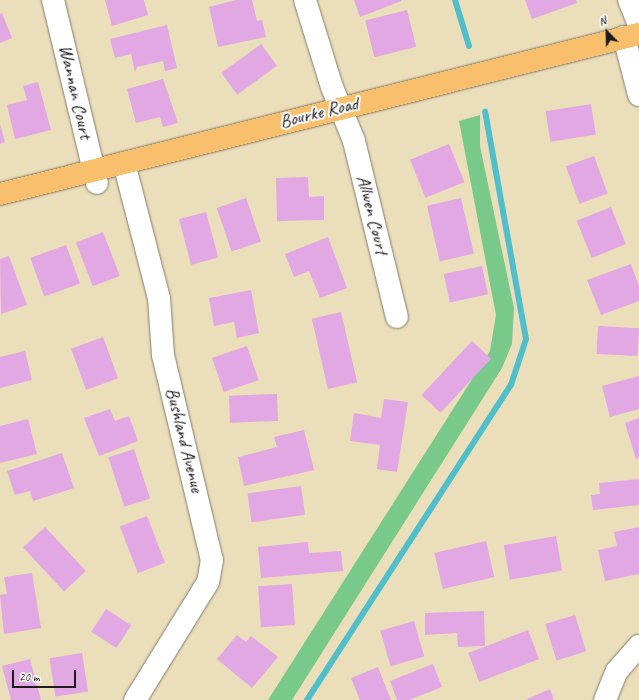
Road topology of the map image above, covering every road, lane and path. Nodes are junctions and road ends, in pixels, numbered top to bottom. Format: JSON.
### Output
{"nodes":[{"id":1,"x":53,"y":0,"type":"edge"},
{"id":2,"x":305,"y":0,"type":"edge"},
{"id":3,"x":629,"y":0,"type":"edge"},
{"id":4,"x":634,"y":39,"type":"edge"},
{"id":5,"x":639,"y":95,"type":"edge"},
{"id":6,"x":343,"y":115,"type":"junction"},
{"id":7,"x":126,"y":169,"type":"junction"},
{"id":8,"x":96,"y":177,"type":"junction"},
{"id":9,"x":0,"y":194,"type":"edge"},
{"id":10,"x":0,"y":207,"type":"edge"},
{"id":11,"x":397,"y":317,"type":"dead end"},
{"id":12,"x":633,"y":652,"type":"edge"},
{"id":13,"x":135,"y":700,"type":"edge"},
{"id":14,"x":606,"y":700,"type":"edge"},
{"id":15,"x":617,"y":700,"type":"edge"}],
"edges":[{"from":1,"to":8,"type":"street","name":"Wannan Court"},
{"from":2,"to":6,"type":"street","name":"Allwen Court"},
{"from":3,"to":4,"type":"street"},
{"from":4,"to":5,"type":"street"},
{"from":4,"to":6,"type":"main road","name":"Bourke Road"},
{"from":6,"to":7,"type":"main road","name":"Bourke Road"},
{"from":6,"to":11,"type":"street","name":"Allwen Court"},
{"from":7,"to":8,"type":"main road","name":"Bourke Road"},
{"from":7,"to":13,"type":"street","name":"Bushland Avenue"},
{"from":8,"to":9,"type":"main road","name":"Bourke Road"},
{"from":8,"to":10,"type":"main road","name":"Bourke Road"},
{"from":12,"to":14,"type":"street"},
{"from":12,"to":15,"type":"street"}]}
